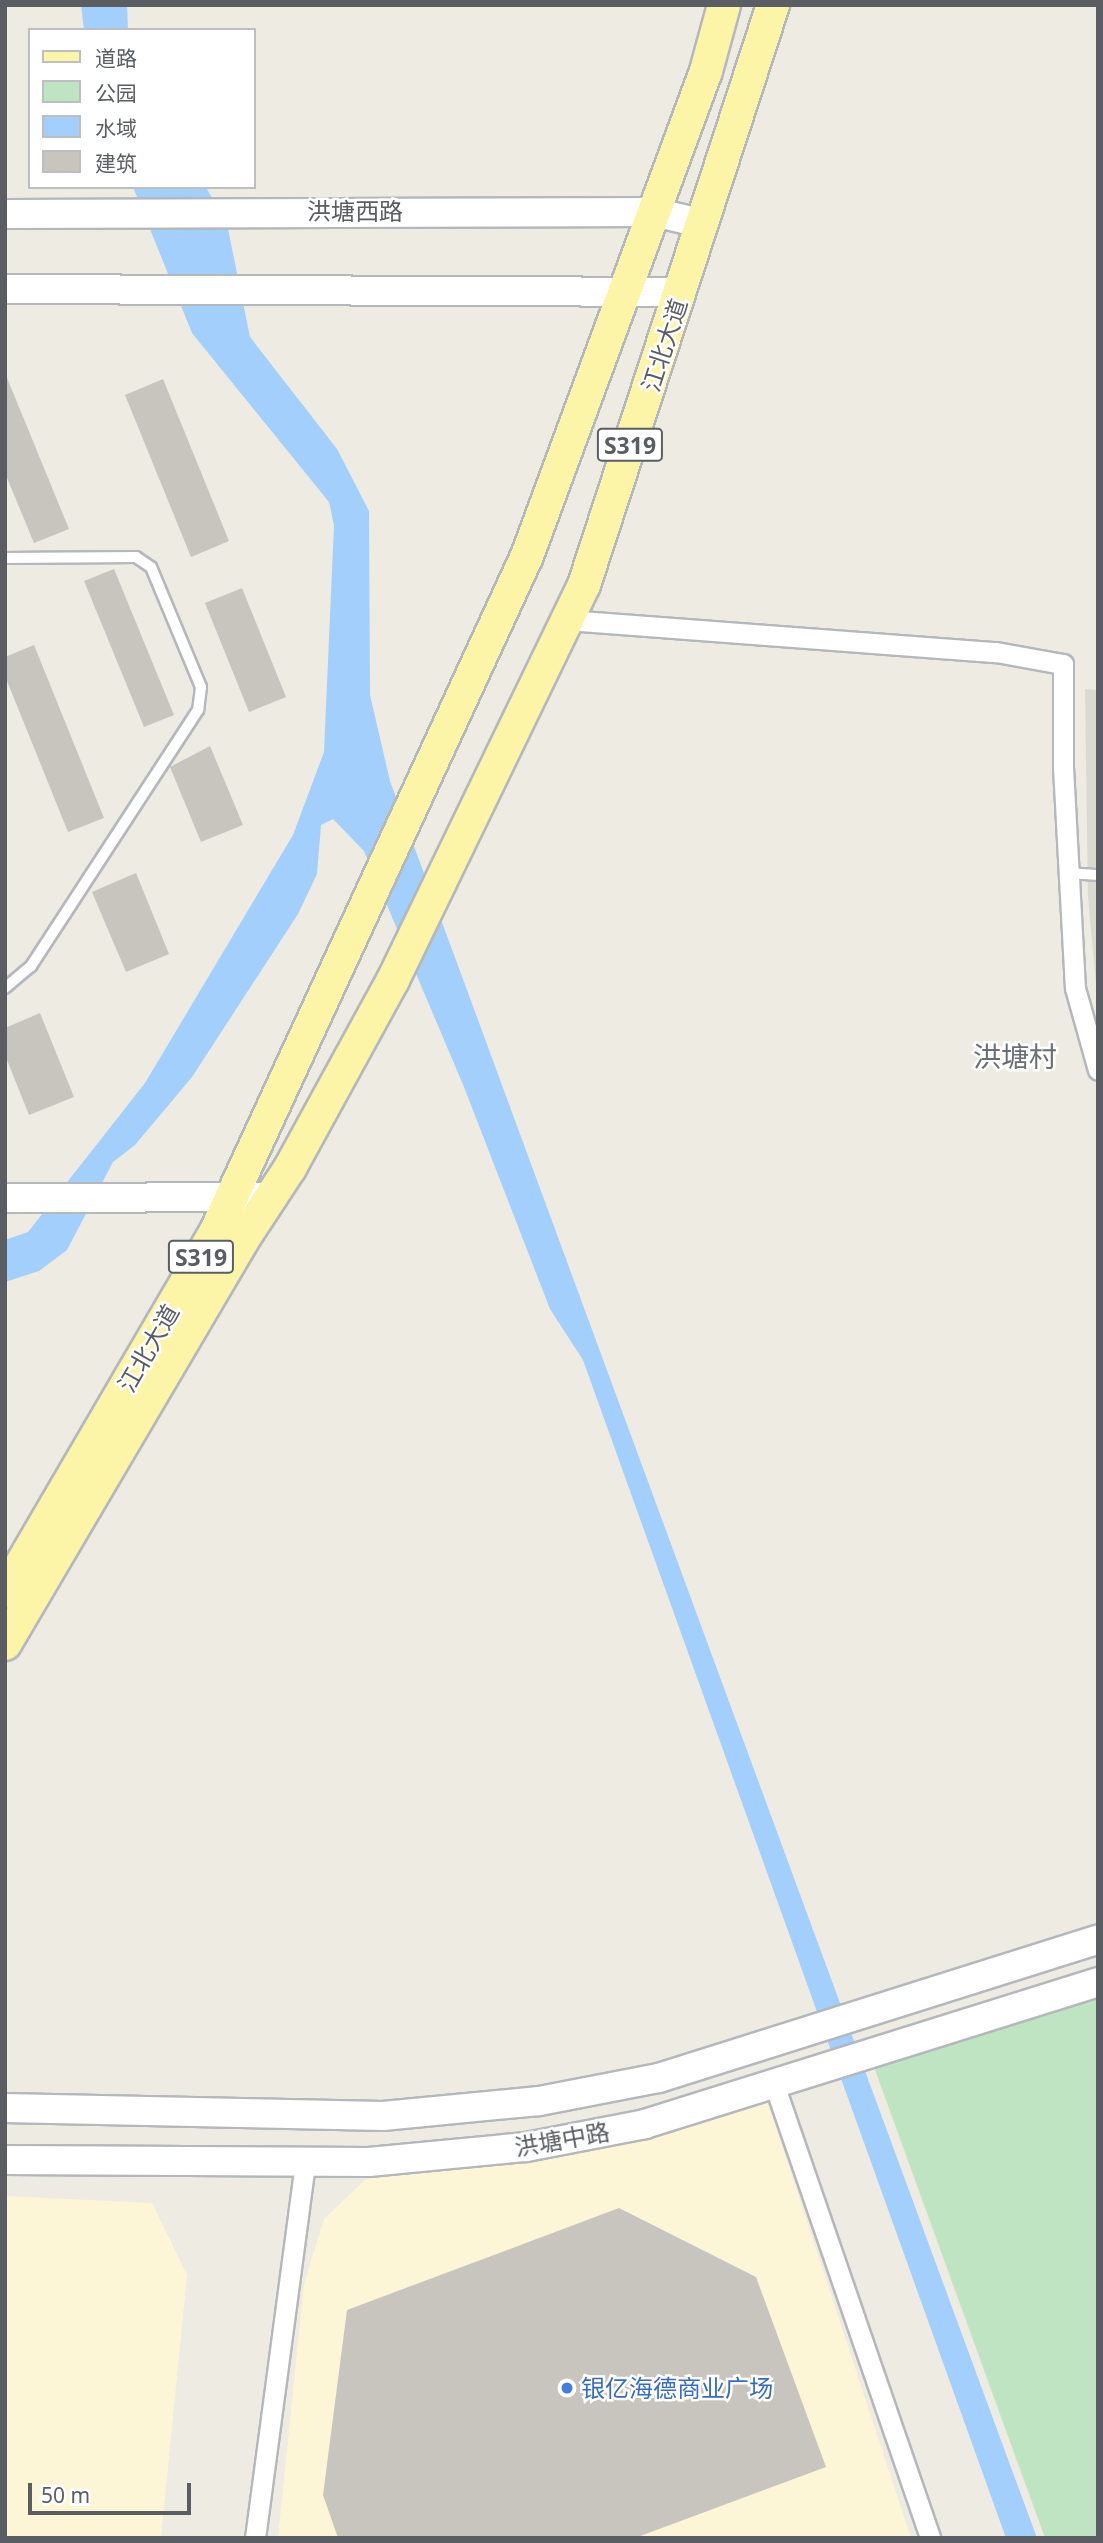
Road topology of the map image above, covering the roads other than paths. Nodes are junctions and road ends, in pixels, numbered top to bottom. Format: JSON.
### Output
{"nodes":[{"id":1,"x":724,"y":5,"type":"edge"},
{"id":2,"x":774,"y":5,"type":"edge"},
{"id":3,"x":654,"y":212,"type":"junction"},
{"id":4,"x":5,"y":214,"type":"edge"},
{"id":5,"x":704,"y":224,"type":"junction"},
{"id":6,"x":5,"y":289,"type":"edge"},
{"id":7,"x":625,"y":289,"type":"junction"},
{"id":8,"x":681,"y":292,"type":"junction"},
{"id":9,"x":5,"y":558,"type":"edge"},
{"id":10,"x":567,"y":620,"type":"junction"},
{"id":11,"x":1069,"y":873,"type":"junction"},
{"id":12,"x":1098,"y":875,"type":"edge"},
{"id":13,"x":5,"y":988,"type":"edge"},
{"id":14,"x":1098,"y":1070,"type":"edge"},
{"id":15,"x":273,"y":1197,"type":"junction"},
{"id":16,"x":10,"y":1198,"type":"edge"},
{"id":17,"x":230,"y":1199,"type":"junction"},
{"id":18,"x":5,"y":1592,"type":"edge"},
{"id":19,"x":5,"y":1644,"type":"edge"},
{"id":20,"x":1098,"y":1940,"type":"edge"},
{"id":21,"x":1098,"y":1982,"type":"edge"},
{"id":22,"x":774,"y":2084,"type":"junction"},
{"id":23,"x":5,"y":2108,"type":"edge"},
{"id":24,"x":5,"y":2160,"type":"edge"},
{"id":25,"x":305,"y":2161,"type":"junction"},
{"id":26,"x":255,"y":2538,"type":"edge"},
{"id":27,"x":930,"y":2538,"type":"edge"}],
"edges":[{"from":1,"to":3,"type":"main road","number":"S319"},
{"from":2,"to":5,"type":"main road","name":"江北大道","number":"S319"},
{"from":3,"to":4,"type":"main road","name":"洪塘西路"},
{"from":3,"to":5,"type":"main road","name":"洪塘西路"},
{"from":3,"to":7,"type":"main road","number":"S319"},
{"from":5,"to":8,"type":"main road","name":"江北大道","number":"S319"},
{"from":6,"to":7,"type":"main road"},
{"from":7,"to":8,"type":"main road"},
{"from":7,"to":17,"type":"main road","name":"江北大道","number":"S319"},
{"from":8,"to":10,"type":"main road","name":"江北大道","number":"S319"},
{"from":9,"to":13,"type":"lane"},
{"from":10,"to":11,"type":"street"},
{"from":10,"to":15,"type":"main road","name":"江北大道","number":"S319"},
{"from":11,"to":12,"type":"lane"},
{"from":11,"to":14,"type":"street"},
{"from":15,"to":17,"type":"main road"},
{"from":15,"to":19,"type":"main road","name":"江北大道","number":"S319"},
{"from":16,"to":17,"type":"main road"},
{"from":17,"to":18,"type":"main road","name":"江北大道","number":"S319"},
{"from":20,"to":23,"type":"main road","name":"洪塘中路"},
{"from":21,"to":22,"type":"main road","name":"洪塘中路"},
{"from":22,"to":25,"type":"main road","name":"洪塘中路"},
{"from":22,"to":27,"type":"street"},
{"from":24,"to":25,"type":"main road","name":"洪塘中路"},
{"from":25,"to":26,"type":"street"}]}
